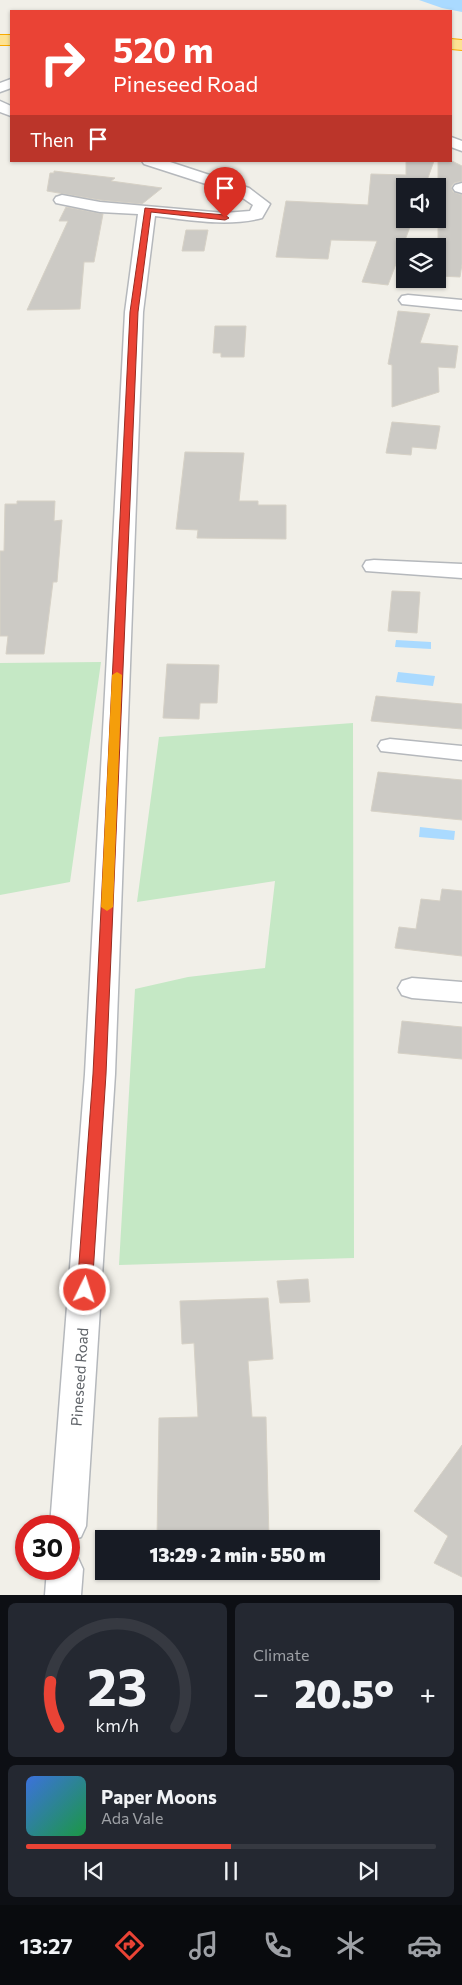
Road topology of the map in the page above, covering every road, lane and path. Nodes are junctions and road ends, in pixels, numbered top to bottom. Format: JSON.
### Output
{"nodes":[{"id":1,"x":153,"y":162,"type":"edge"},
{"id":2,"x":62,"y":200,"type":"dead end"},
{"id":3,"x":147,"y":210,"type":"junction"},
{"id":4,"x":408,"y":300,"type":"dead end"},
{"id":5,"x":462,"y":305,"type":"edge"},
{"id":6,"x":374,"y":566,"type":"dead end"},
{"id":7,"x":462,"y":571,"type":"edge"},
{"id":8,"x":390,"y":746,"type":"dead end"},
{"id":9,"x":462,"y":753,"type":"edge"},
{"id":10,"x":412,"y":988,"type":"dead end"},
{"id":11,"x":462,"y":992,"type":"edge"},
{"id":12,"x":69,"y":1515,"type":"edge"},
{"id":13,"x":64,"y":1580,"type":"edge"},
{"id":14,"x":63,"y":1595,"type":"edge"}],
"edges":[{"from":1,"to":3,"type":"street"},
{"from":2,"to":3,"type":"street"},
{"from":3,"to":12,"type":"street","name":"Pineseed Road"},
{"from":4,"to":5,"type":"street"},
{"from":6,"to":7,"type":"street"},
{"from":8,"to":9,"type":"street"},
{"from":10,"to":11,"type":"street"},
{"from":13,"to":14,"type":"street"}]}
